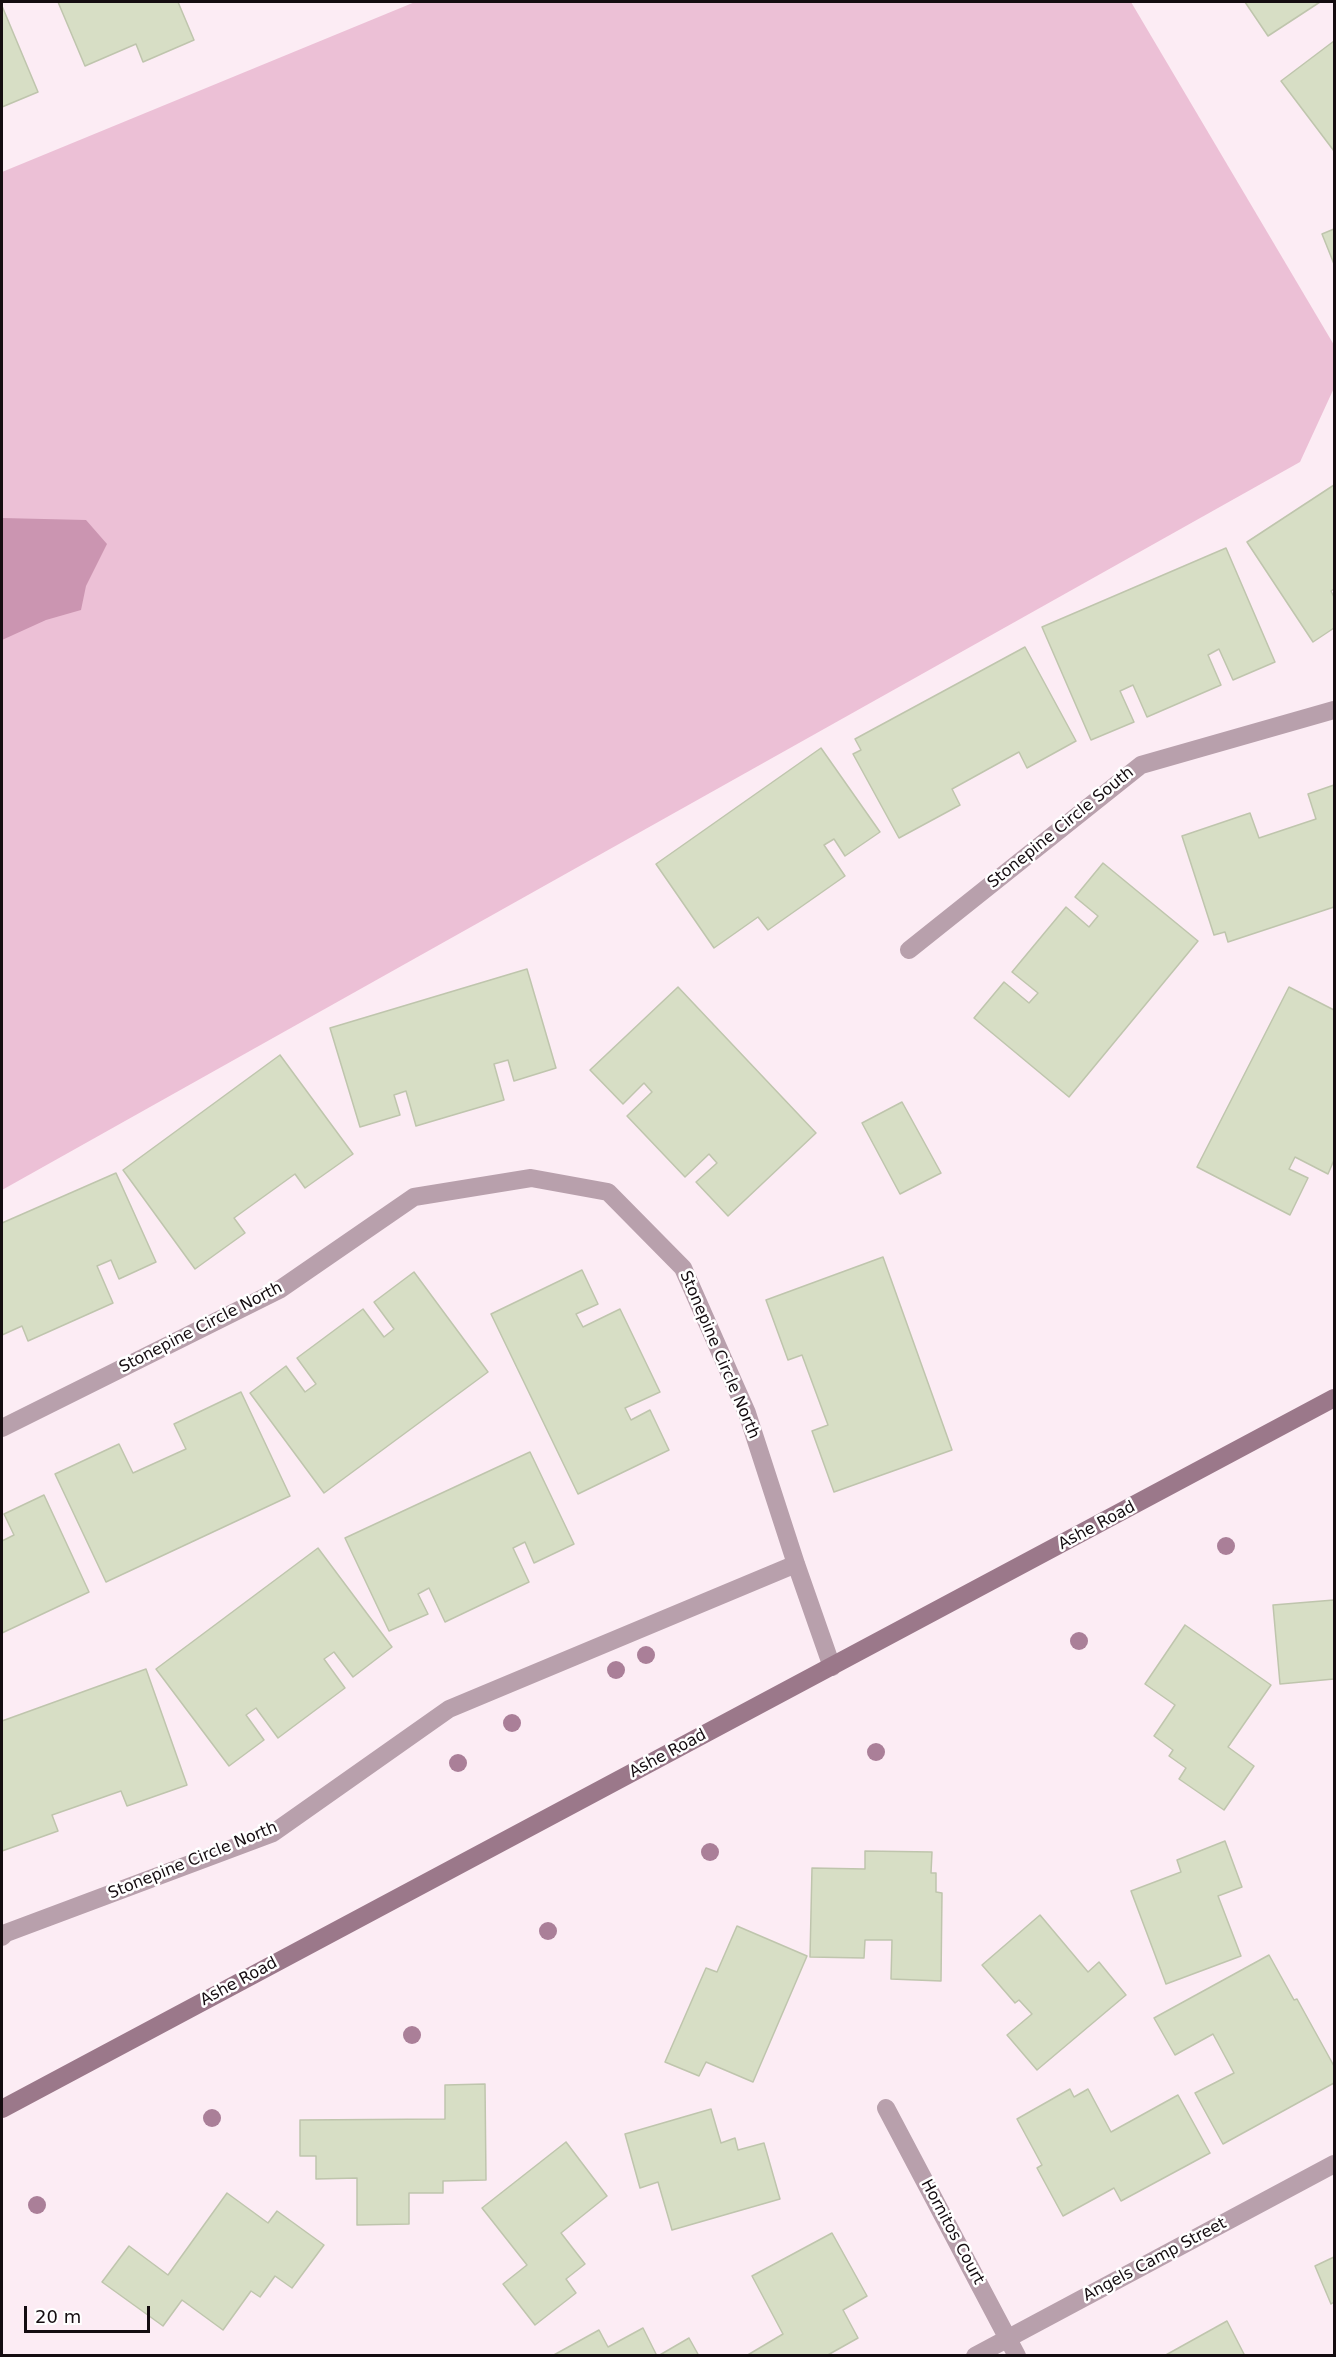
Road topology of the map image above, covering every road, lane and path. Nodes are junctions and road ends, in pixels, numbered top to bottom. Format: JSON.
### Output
{"nodes":[{"id":1,"x":1335,"y":711,"type":"edge"},
{"id":2,"x":909,"y":950,"type":"dead end"},
{"id":3,"x":1335,"y":1398,"type":"edge"},
{"id":4,"x":2,"y":1428,"type":"edge"},
{"id":5,"x":796,"y":1564,"type":"junction"},
{"id":6,"x":832,"y":1667,"type":"junction"},
{"id":7,"x":2,"y":1937,"type":"edge"},
{"id":8,"x":886,"y":2108,"type":"dead end"},
{"id":9,"x":2,"y":2109,"type":"edge"},
{"id":10,"x":1335,"y":2164,"type":"edge"},
{"id":11,"x":1008,"y":2338,"type":"junction"},
{"id":12,"x":975,"y":2355,"type":"edge"},
{"id":13,"x":1017,"y":2355,"type":"edge"}],
"edges":[{"from":1,"to":2,"type":"street","name":"Stonepine Circle South"},
{"from":3,"to":6,"type":"street","name":"Ashe Road"},
{"from":4,"to":5,"type":"street","name":"Stonepine Circle North"},
{"from":5,"to":6,"type":"street","name":"Stonepine Circle North"},
{"from":5,"to":7,"type":"street","name":"Stonepine Circle North"},
{"from":6,"to":9,"type":"street","name":"Ashe Road"},
{"from":8,"to":11,"type":"street","name":"Hornitos Court"},
{"from":10,"to":11,"type":"street","name":"Angels Camp Street"},
{"from":11,"to":12,"type":"street","name":"Angels Camp Street"},
{"from":11,"to":13,"type":"street","name":"Hornitos Court"}]}
